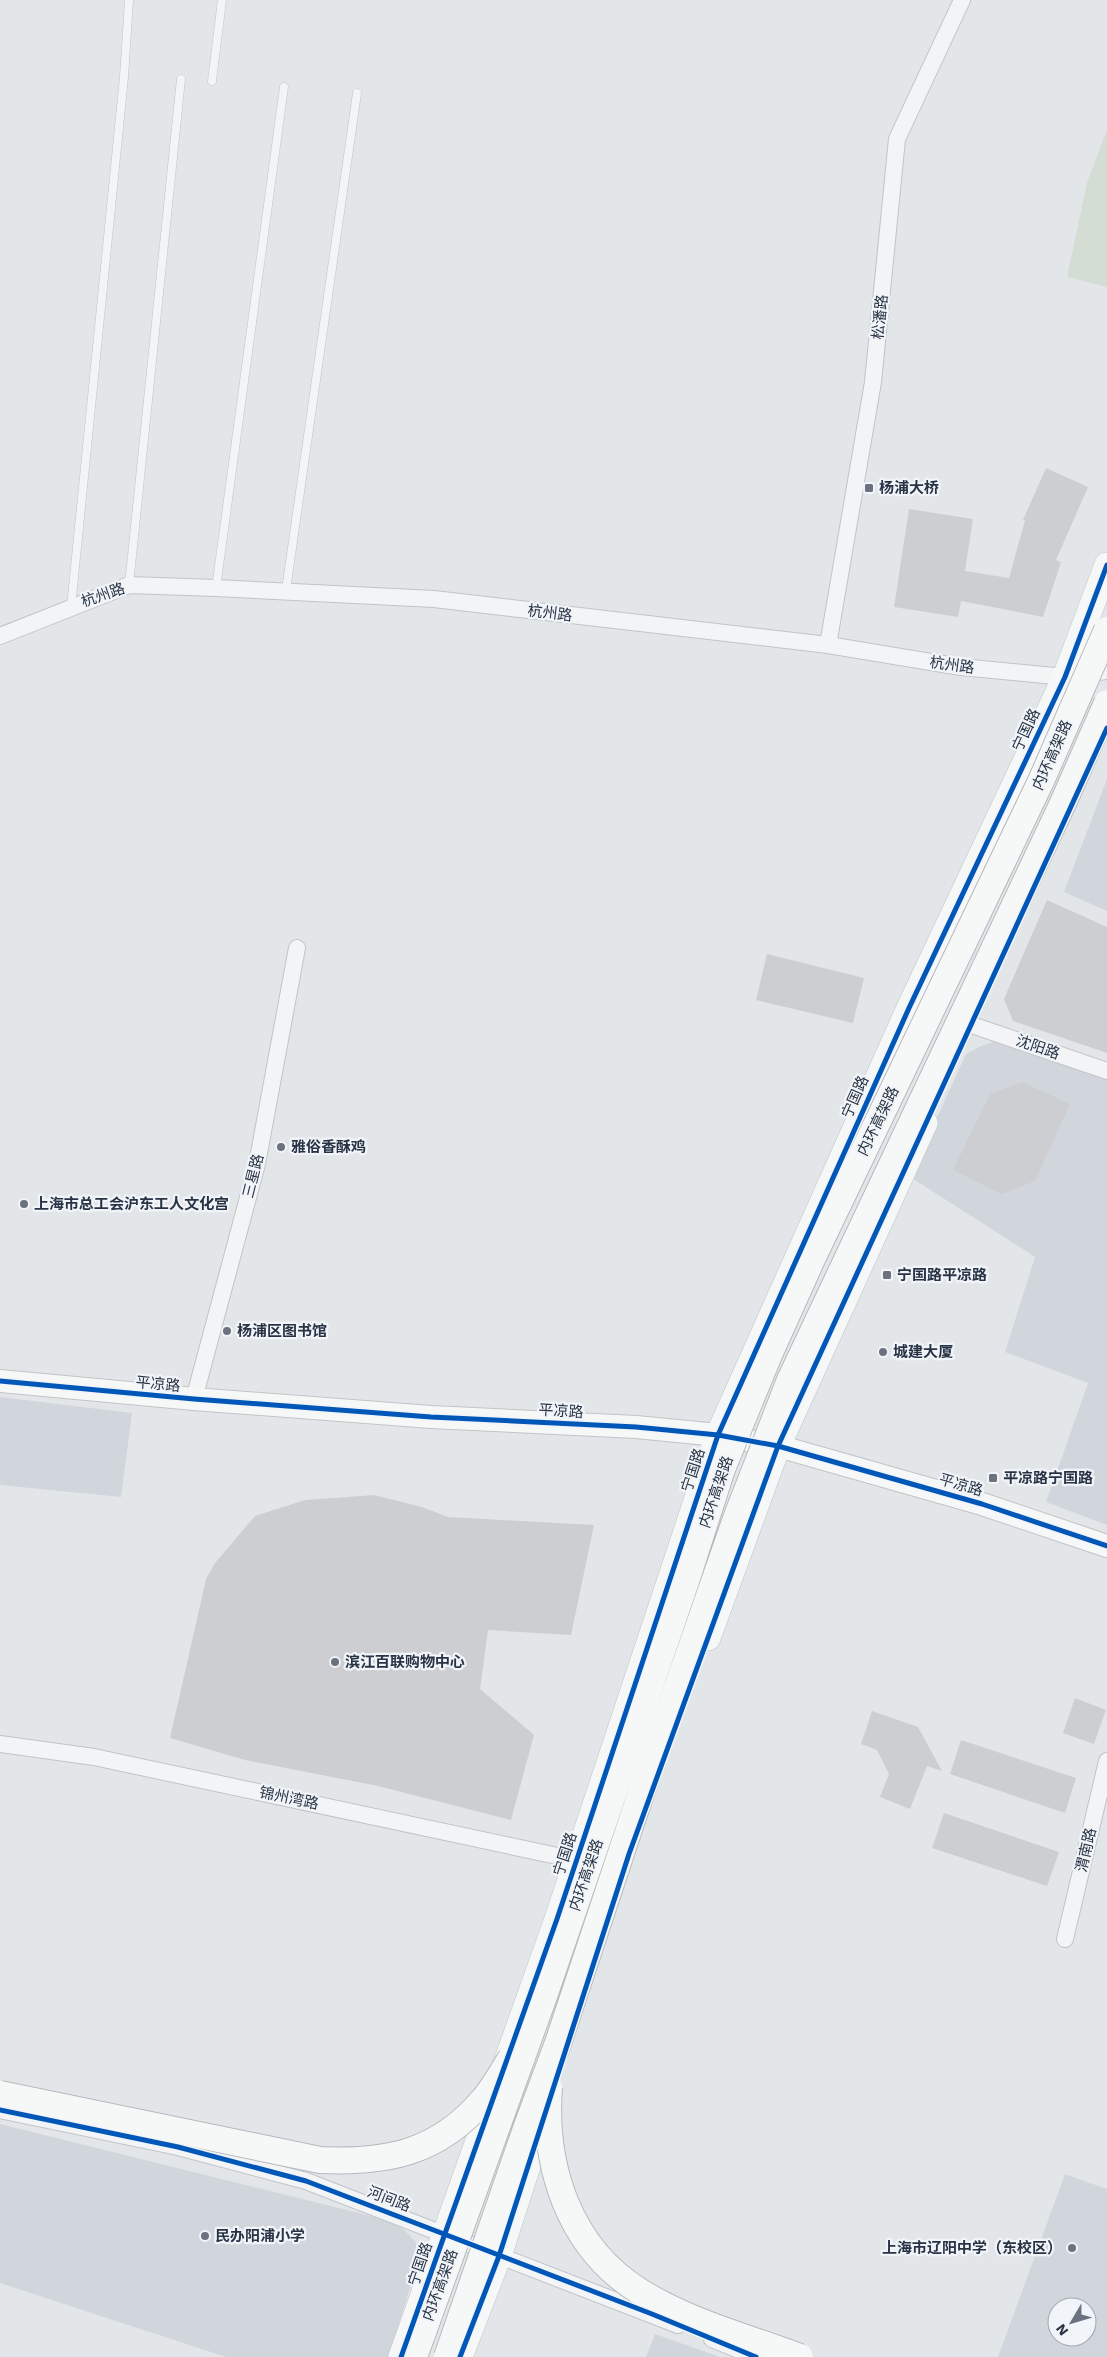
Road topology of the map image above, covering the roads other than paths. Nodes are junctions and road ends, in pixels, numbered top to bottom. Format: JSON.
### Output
{"nodes":[{"id":1,"x":129,"y":0,"type":"edge"},
{"id":2,"x":222,"y":0,"type":"edge"},
{"id":3,"x":962,"y":0,"type":"edge"},
{"id":4,"x":181,"y":79,"type":"dead end"},
{"id":5,"x":212,"y":81,"type":"dead end"},
{"id":6,"x":284,"y":87,"type":"dead end"},
{"id":7,"x":357,"y":93,"type":"dead end"},
{"id":8,"x":1107,"y":565,"type":"edge"},
{"id":9,"x":129,"y":585,"type":"junction"},
{"id":10,"x":216,"y":588,"type":"junction"},
{"id":11,"x":286,"y":590,"type":"junction"},
{"id":12,"x":71,"y":607,"type":"junction"},
{"id":13,"x":1107,"y":630,"type":"edge"},
{"id":14,"x":0,"y":636,"type":"edge"},
{"id":15,"x":828,"y":645,"type":"junction"},
{"id":16,"x":1107,"y":671,"type":"edge"},
{"id":17,"x":1065,"y":677,"type":"junction"},
{"id":18,"x":1107,"y":703,"type":"edge"},
{"id":19,"x":1107,"y":728,"type":"edge"},
{"id":20,"x":297,"y":948,"type":"dead end"},
{"id":21,"x":970,"y":1024,"type":"junction"},
{"id":22,"x":1107,"y":1071,"type":"edge"},
{"id":23,"x":0,"y":1381,"type":"edge"},
{"id":24,"x":194,"y":1399,"type":"junction"},
{"id":25,"x":718,"y":1435,"type":"junction"},
{"id":26,"x":778,"y":1446,"type":"junction"},
{"id":27,"x":1107,"y":1546,"type":"edge"},
{"id":28,"x":0,"y":1744,"type":"edge"},
{"id":29,"x":1107,"y":1761,"type":"edge"},
{"id":30,"x":576,"y":1860,"type":"junction"},
{"id":31,"x":1064,"y":1939,"type":"dead end"},
{"id":32,"x":544,"y":1996,"type":"junction"},
{"id":33,"x":559,"y":2040,"type":"junction"},
{"id":34,"x":0,"y":2094,"type":"edge"},
{"id":35,"x":0,"y":2110,"type":"edge"},
{"id":36,"x":444,"y":2233,"type":"junction"},
{"id":37,"x":499,"y":2256,"type":"junction"},
{"id":38,"x":401,"y":2357,"type":"edge"},
{"id":39,"x":414,"y":2357,"type":"edge"},
{"id":40,"x":447,"y":2357,"type":"edge"},
{"id":41,"x":460,"y":2357,"type":"edge"},
{"id":42,"x":756,"y":2357,"type":"edge"},
{"id":43,"x":800,"y":2357,"type":"edge"}],
"edges":[{"from":1,"to":12,"type":"lane"},
{"from":2,"to":5,"type":"lane"},
{"from":3,"to":15,"type":"street","name":"松潘路"},
{"from":4,"to":9,"type":"lane"},
{"from":6,"to":10,"type":"lane"},
{"from":7,"to":11,"type":"lane"},
{"from":8,"to":17,"type":"main road","name":"宁国路"},
{"from":9,"to":10,"type":"street","name":"杭州路"},
{"from":9,"to":12,"type":"street","name":"杭州路"},
{"from":10,"to":11,"type":"street","name":"杭州路"},
{"from":11,"to":15,"type":"street","name":"杭州路"},
{"from":12,"to":14,"type":"street","name":"杭州路"},
{"from":13,"to":32,"type":"highway","name":"内环高架路","bridge":true},
{"from":15,"to":17,"type":"street","name":"杭州路"},
{"from":16,"to":17,"type":"street","name":"杭州路"},
{"from":17,"to":25,"type":"main road","name":"宁国路"},
{"from":18,"to":33,"type":"highway","name":"内环高架路","bridge":true},
{"from":19,"to":21,"type":"main road"},
{"from":20,"to":24,"type":"street","name":"三星路"},
{"from":21,"to":22,"type":"street","name":"沈阳路"},
{"from":21,"to":26,"type":"main road"},
{"from":23,"to":24,"type":"main road","name":"平凉路"},
{"from":24,"to":25,"type":"main road","name":"平凉路"},
{"from":25,"to":26,"type":"main road","name":"平凉路"},
{"from":25,"to":30,"type":"main road","name":"宁国路"},
{"from":26,"to":27,"type":"main road","name":"平凉路"},
{"from":26,"to":37,"type":"main road"},
{"from":28,"to":30,"type":"street","name":"锦州湾路"},
{"from":29,"to":31,"type":"street","name":"渭南路"},
{"from":30,"to":36,"type":"main road","name":"宁国路"},
{"from":32,"to":34,"type":"highway","bridge":true},
{"from":32,"to":39,"type":"highway","name":"内环高架路","bridge":true},
{"from":33,"to":40,"type":"highway","name":"内环高架路","bridge":true},
{"from":33,"to":43,"type":"highway","bridge":true},
{"from":35,"to":36,"type":"street","name":"河间路"},
{"from":36,"to":37,"type":"street","name":"河间路"},
{"from":36,"to":38,"type":"main road","name":"宁国路"},
{"from":37,"to":41,"type":"main road"},
{"from":37,"to":42,"type":"street","name":"河间路"}]}
